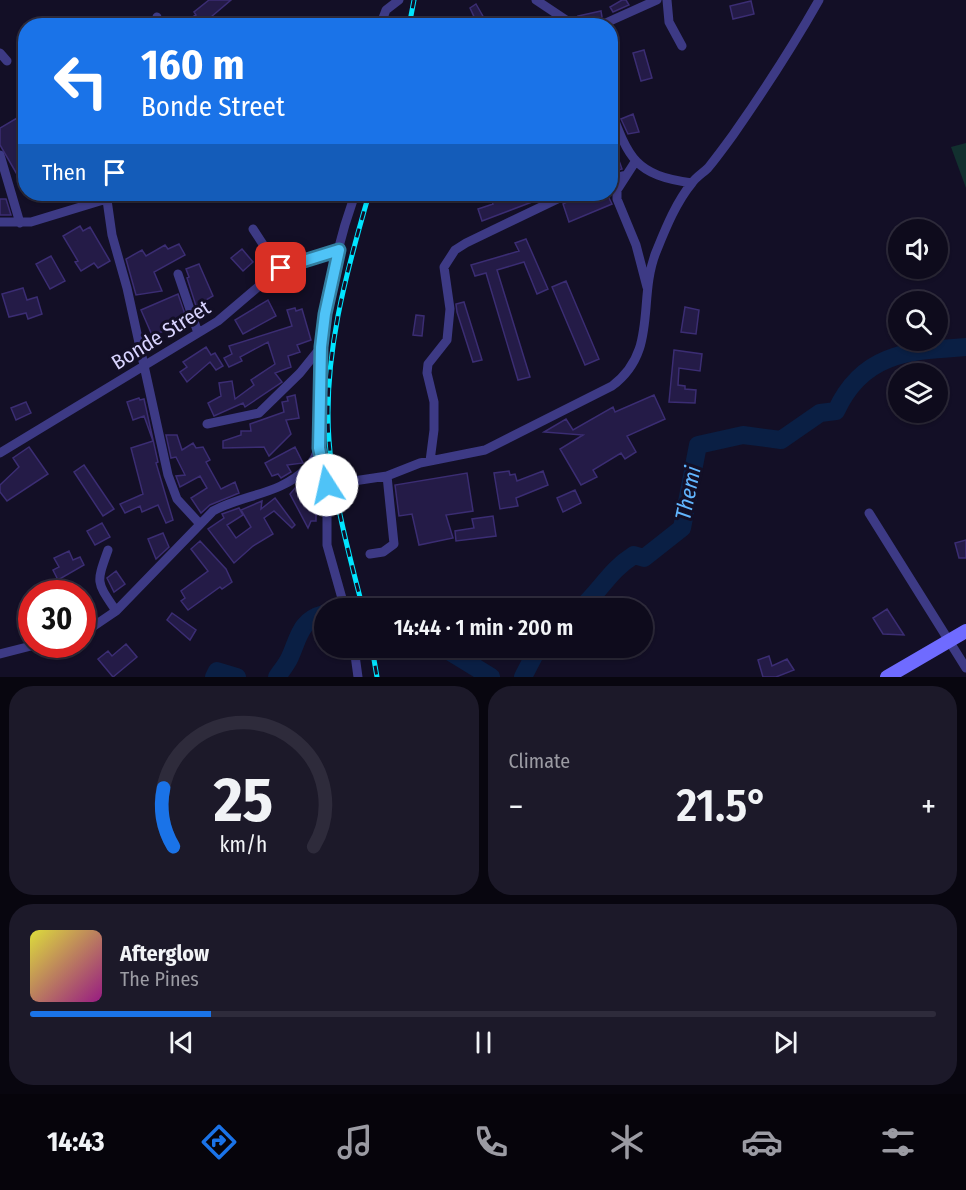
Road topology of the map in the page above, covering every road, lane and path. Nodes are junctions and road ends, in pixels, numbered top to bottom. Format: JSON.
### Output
{"nodes":[{"id":1,"x":399,"y":0,"type":"edge"},
{"id":2,"x":536,"y":0,"type":"edge"},
{"id":3,"x":657,"y":0,"type":"edge"},
{"id":4,"x":667,"y":0,"type":"edge"},
{"id":5,"x":819,"y":0,"type":"edge"},
{"id":6,"x":388,"y":5,"type":"edge"},
{"id":7,"x":563,"y":18,"type":"edge"},
{"id":8,"x":617,"y":18,"type":"edge"},
{"id":9,"x":681,"y":46,"type":"dead end"},
{"id":10,"x":618,"y":129,"type":"edge"},
{"id":11,"x":0,"y":155,"type":"edge"},
{"id":12,"x":636,"y":162,"type":"junction"},
{"id":13,"x":626,"y":175,"type":"junction"},
{"id":14,"x":618,"y":177,"type":"edge"},
{"id":15,"x":692,"y":183,"type":"junction"},
{"id":16,"x":618,"y":187,"type":"edge"},
{"id":17,"x":104,"y":201,"type":"edge"},
{"id":18,"x":107,"y":201,"type":"edge"},
{"id":19,"x":353,"y":201,"type":"edge"},
{"id":20,"x":553,"y":201,"type":"edge"},
{"id":21,"x":618,"y":201,"type":"edge"},
{"id":22,"x":0,"y":222,"type":"edge"},
{"id":23,"x":20,"y":223,"type":"junction"},
{"id":24,"x":253,"y":229,"type":"dead end"},
{"id":25,"x":339,"y":250,"type":"junction"},
{"id":26,"x":279,"y":269,"type":"junction"},
{"id":27,"x":178,"y":274,"type":"dead end"},
{"id":28,"x":647,"y":288,"type":"junction"},
{"id":29,"x":198,"y":333,"type":"junction"},
{"id":30,"x":321,"y":347,"type":"junction"},
{"id":31,"x":142,"y":369,"type":"junction"},
{"id":32,"x":207,"y":424,"type":"dead end"},
{"id":33,"x":319,"y":448,"type":"junction"},
{"id":34,"x":0,"y":453,"type":"edge"},
{"id":35,"x":430,"y":461,"type":"junction"},
{"id":36,"x":387,"y":476,"type":"junction"},
{"id":37,"x":327,"y":485,"type":"junction"},
{"id":38,"x":869,"y":513,"type":"dead end"},
{"id":39,"x":200,"y":524,"type":"junction"},
{"id":40,"x":108,"y":550,"type":"dead end"},
{"id":41,"x":370,"y":554,"type":"dead end"},
{"id":42,"x":342,"y":598,"type":"edge"},
{"id":43,"x":116,"y":611,"type":"junction"},
{"id":44,"x":96,"y":625,"type":"edge"},
{"id":45,"x":966,"y":631,"type":"edge"},
{"id":46,"x":949,"y":641,"type":"junction"},
{"id":47,"x":0,"y":643,"type":"edge"},
{"id":48,"x":18,"y":649,"type":"edge"},
{"id":49,"x":2,"y":653,"type":"edge"},
{"id":50,"x":356,"y":658,"type":"edge"},
{"id":51,"x":966,"y":668,"type":"edge"},
{"id":52,"x":358,"y":677,"type":"edge"},
{"id":53,"x":887,"y":677,"type":"edge"}],
"edges":[{"from":1,"to":6,"type":"street"},
{"from":2,"to":7,"type":"street"},
{"from":3,"to":8,"type":"street"},
{"from":4,"to":9,"type":"street"},
{"from":5,"to":15,"type":"street"},
{"from":10,"to":12,"type":"street"},
{"from":11,"to":23,"type":"street"},
{"from":12,"to":13,"type":"street"},
{"from":12,"to":15,"type":"street"},
{"from":13,"to":14,"type":"street"},
{"from":13,"to":16,"type":"street"},
{"from":15,"to":28,"type":"street"},
{"from":17,"to":23,"type":"street"},
{"from":18,"to":31,"type":"street"},
{"from":19,"to":25,"type":"street"},
{"from":20,"to":35,"type":"street"},
{"from":21,"to":28,"type":"street"},
{"from":22,"to":23,"type":"street"},
{"from":24,"to":26,"type":"street"},
{"from":25,"to":26,"type":"street","name":"Bonde Street"},
{"from":25,"to":30,"type":"street"},
{"from":26,"to":29,"type":"street","name":"Bonde Street"},
{"from":27,"to":29,"type":"street"},
{"from":28,"to":35,"type":"street"},
{"from":29,"to":31,"type":"street","name":"Bonde Street"},
{"from":30,"to":32,"type":"street"},
{"from":30,"to":33,"type":"street"},
{"from":31,"to":34,"type":"street","name":"Bonde Street"},
{"from":31,"to":39,"type":"street"},
{"from":33,"to":37,"type":"street"},
{"from":33,"to":39,"type":"street"},
{"from":35,"to":36,"type":"street"},
{"from":36,"to":37,"type":"street"},
{"from":36,"to":41,"type":"street"},
{"from":37,"to":42,"type":"street"},
{"from":38,"to":46,"type":"street"},
{"from":39,"to":43,"type":"street"},
{"from":40,"to":43,"type":"street"},
{"from":43,"to":44,"type":"street"},
{"from":45,"to":46,"type":"street"},
{"from":46,"to":51,"type":"street"},
{"from":46,"to":53,"type":"street"},
{"from":47,"to":49,"type":"street"},
{"from":48,"to":49,"type":"street"},
{"from":50,"to":52,"type":"street"}]}
